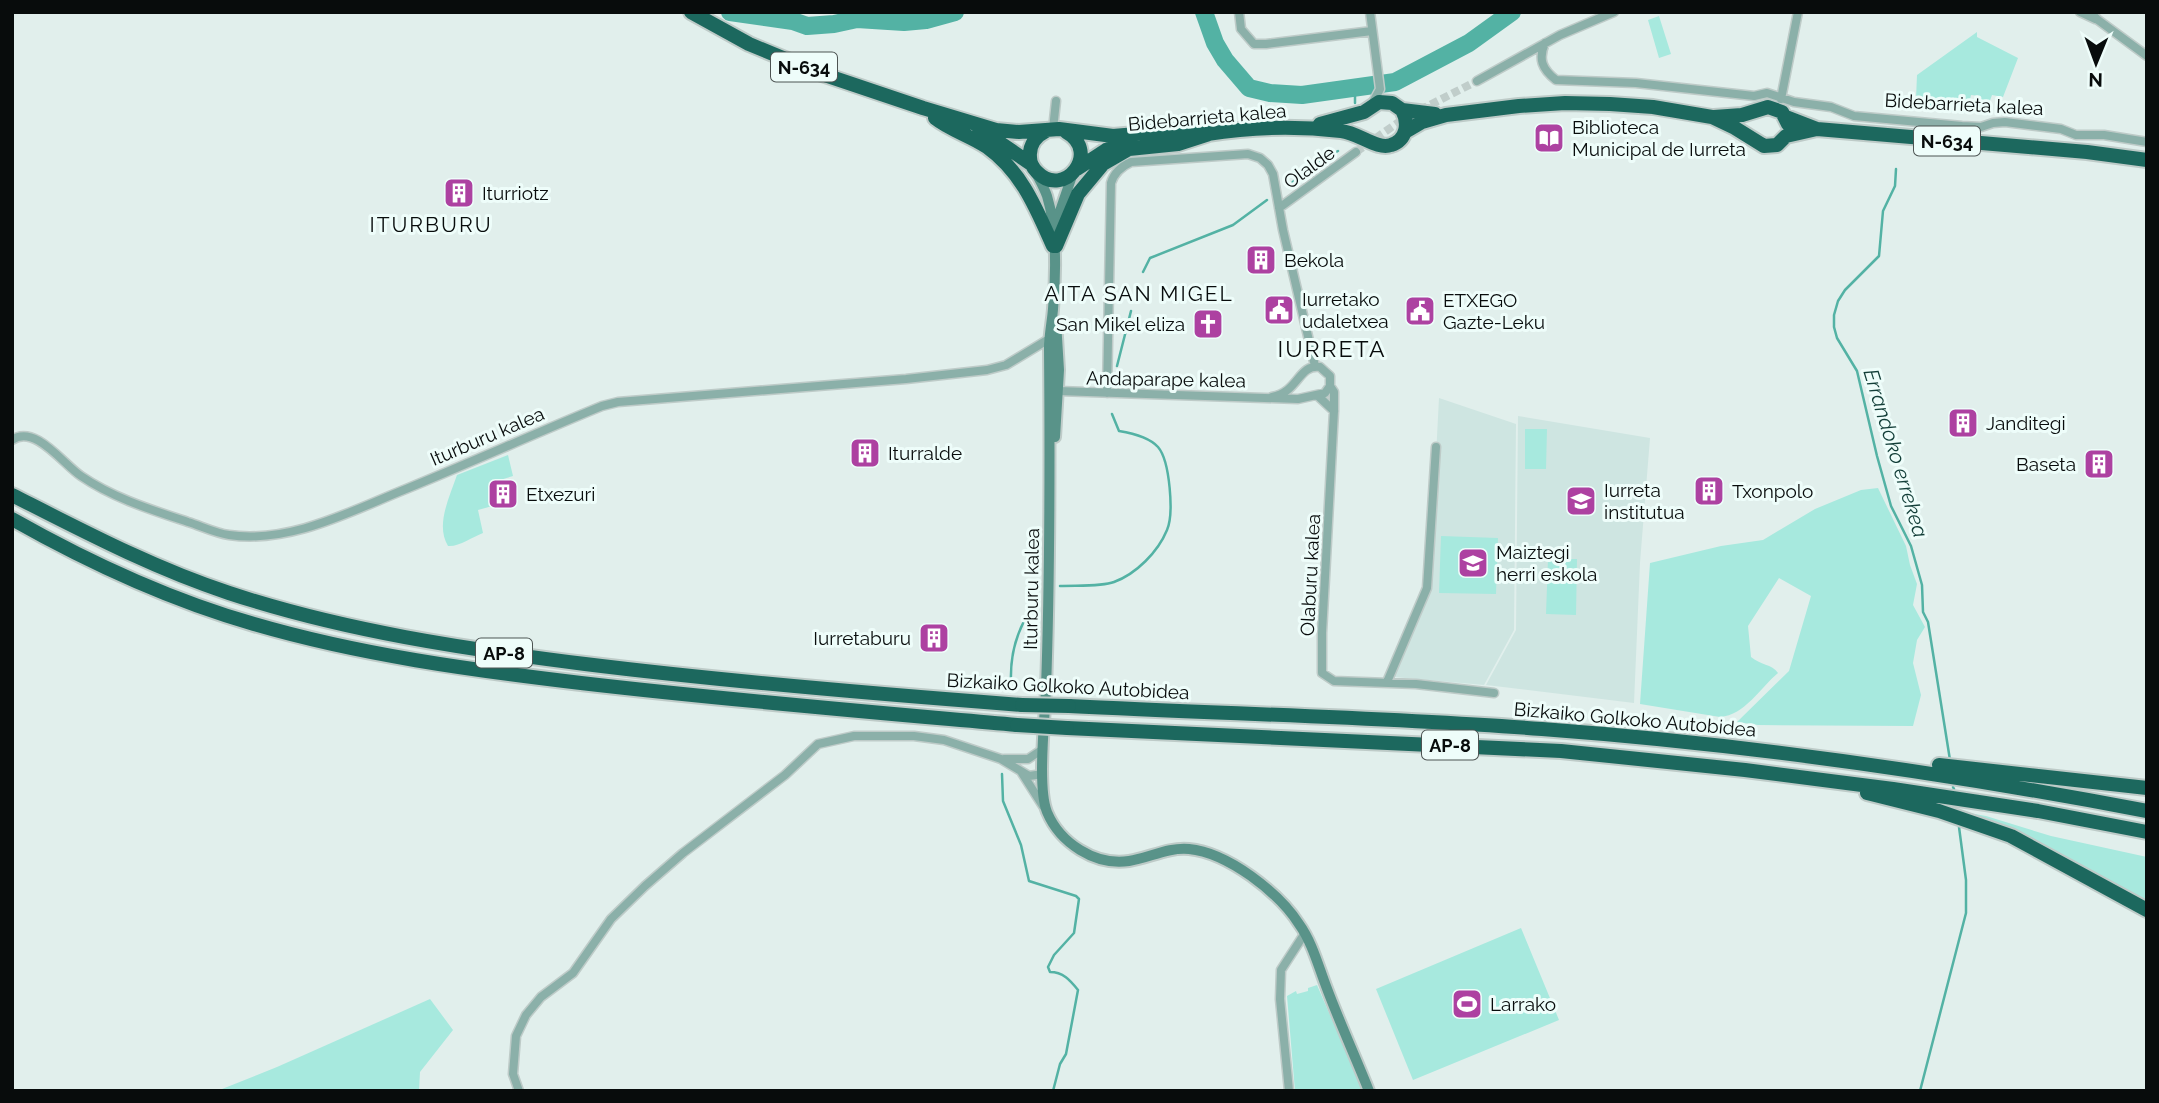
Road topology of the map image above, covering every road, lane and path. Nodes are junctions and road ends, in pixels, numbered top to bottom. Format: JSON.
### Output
{"nodes":[{"id":1,"x":691,"y":12,"type":"edge"},
{"id":2,"x":1239,"y":12,"type":"edge"},
{"id":3,"x":1370,"y":12,"type":"edge"},
{"id":4,"x":1614,"y":12,"type":"edge"},
{"id":5,"x":1798,"y":12,"type":"edge"},
{"id":6,"x":2080,"y":12,"type":"edge"},
{"id":7,"x":2090,"y":12,"type":"edge"},
{"id":8,"x":2098,"y":20,"type":"junction"},
{"id":9,"x":1372,"y":31,"type":"junction"},
{"id":10,"x":1545,"y":43,"type":"junction"},
{"id":11,"x":2147,"y":56,"type":"edge"},
{"id":12,"x":1477,"y":81,"type":"tunnel mouth"},
{"id":13,"x":1380,"y":89,"type":"junction"},
{"id":14,"x":1770,"y":93,"type":"junction"},
{"id":15,"x":1782,"y":96,"type":"junction"},
{"id":16,"x":1056,"y":101,"type":"dead end"},
{"id":17,"x":1397,"y":107,"type":"junction"},
{"id":18,"x":923,"y":108,"type":"junction"},
{"id":19,"x":1368,"y":109,"type":"junction"},
{"id":20,"x":1758,"y":110,"type":"junction"},
{"id":21,"x":1446,"y":115,"type":"junction"},
{"id":22,"x":1784,"y":115,"type":"junction"},
{"id":23,"x":1712,"y":117,"type":"junction"},
{"id":24,"x":1305,"y":128,"type":"junction"},
{"id":25,"x":1817,"y":129,"type":"junction"},
{"id":26,"x":1055,"y":130,"type":"junction"},
{"id":27,"x":1405,"y":132,"type":"junction"},
{"id":28,"x":1214,"y":133,"type":"junction"},
{"id":29,"x":1786,"y":136,"type":"junction"},
{"id":30,"x":1365,"y":137,"type":"junction"},
{"id":31,"x":1751,"y":137,"type":"junction"},
{"id":32,"x":2147,"y":142,"type":"edge"},
{"id":33,"x":1356,"y":152,"type":"tunnel mouth"},
{"id":34,"x":2077,"y":152,"type":"junction"},
{"id":35,"x":2147,"y":160,"type":"edge"},
{"id":36,"x":1033,"y":167,"type":"junction"},
{"id":37,"x":2147,"y":167,"type":"edge"},
{"id":38,"x":1075,"y":171,"type":"junction"},
{"id":39,"x":1279,"y":208,"type":"junction"},
{"id":40,"x":1055,"y":246,"type":"junction"},
{"id":41,"x":1053,"y":308,"type":"junction"},
{"id":42,"x":1056,"y":321,"type":"junction"},
{"id":43,"x":1049,"y":339,"type":"junction"},
{"id":44,"x":1049,"y":354,"type":"junction"},
{"id":45,"x":1315,"y":366,"type":"junction"},
{"id":46,"x":1300,"y":380,"type":"junction"},
{"id":47,"x":1330,"y":386,"type":"junction"},
{"id":48,"x":1059,"y":391,"type":"junction"},
{"id":49,"x":1107,"y":393,"type":"junction"},
{"id":50,"x":1313,"y":396,"type":"junction"},
{"id":51,"x":1272,"y":397,"type":"junction"},
{"id":52,"x":1334,"y":411,"type":"junction"},
{"id":53,"x":12,"y":440,"type":"edge"},
{"id":54,"x":1049,"y":440,"type":"junction"},
{"id":55,"x":1436,"y":447,"type":"dead end"},
{"id":56,"x":1051,"y":471,"type":"junction"},
{"id":57,"x":12,"y":495,"type":"edge"},
{"id":58,"x":12,"y":519,"type":"edge"},
{"id":59,"x":1387,"y":682,"type":"junction"},
{"id":60,"x":1494,"y":693,"type":"dead end"},
{"id":61,"x":1043,"y":749,"type":"junction"},
{"id":62,"x":1812,"y":757,"type":"junction"},
{"id":63,"x":1001,"y":759,"type":"junction"},
{"id":64,"x":1018,"y":760,"type":"junction"},
{"id":65,"x":1020,"y":771,"type":"junction"},
{"id":66,"x":1043,"y":773,"type":"junction"},
{"id":67,"x":1832,"y":781,"type":"junction"},
{"id":68,"x":2147,"y":788,"type":"edge"},
{"id":69,"x":1047,"y":811,"type":"junction"},
{"id":70,"x":2147,"y":811,"type":"edge"},
{"id":71,"x":2147,"y":832,"type":"edge"},
{"id":72,"x":2147,"y":910,"type":"edge"},
{"id":73,"x":1305,"y":933,"type":"junction"},
{"id":74,"x":519,"y":1091,"type":"edge"},
{"id":75,"x":1289,"y":1091,"type":"edge"},
{"id":76,"x":1369,"y":1091,"type":"edge"}],
"edges":[{"from":1,"to":18,"type":"highway","number":"N-634"},
{"from":2,"to":9,"type":"street"},
{"from":3,"to":9,"type":"street"},
{"from":4,"to":10,"type":"street"},
{"from":5,"to":15,"type":"street"},
{"from":6,"to":8,"type":"street"},
{"from":7,"to":8,"type":"street"},
{"from":8,"to":11,"type":"street"},
{"from":9,"to":13,"type":"street"},
{"from":10,"to":12,"type":"street"},
{"from":10,"to":14,"type":"street"},
{"from":13,"to":17,"type":"street"},
{"from":13,"to":19,"type":"street"},
{"from":14,"to":15,"type":"street","name":"Bidebarrieta kalea"},
{"from":14,"to":20,"type":"street"},
{"from":15,"to":22,"type":"street"},
{"from":15,"to":32,"type":"street","name":"Bidebarrieta kalea"},
{"from":16,"to":26,"type":"street"},
{"from":17,"to":19,"type":"highway","number":"N-634"},
{"from":17,"to":21,"type":"highway","number":"N-634"},
{"from":17,"to":27,"type":"highway"},
{"from":18,"to":26,"type":"highway","number":"N-634"},
{"from":18,"to":36,"type":"highway","number":"N-634"},
{"from":18,"to":40,"type":"highway"},
{"from":19,"to":24,"type":"highway","number":"N-634"},
{"from":19,"to":30,"type":"highway"},
{"from":20,"to":22,"type":"highway"},
{"from":20,"to":23,"type":"highway"},
{"from":20,"to":31,"type":"highway"},
{"from":21,"to":23,"type":"highway","number":"N-634"},
{"from":21,"to":27,"type":"highway"},
{"from":22,"to":25,"type":"highway"},
{"from":22,"to":29,"type":"highway"},
{"from":23,"to":31,"type":"highway"},
{"from":24,"to":28,"type":"highway","name":"Bidebarrieta kalea","number":"N-634"},
{"from":24,"to":30,"type":"highway","number":"N-634"},
{"from":25,"to":29,"type":"highway"},
{"from":25,"to":34,"type":"highway","name":"Bidebarrieta kalea","number":"N-634"},
{"from":26,"to":28,"type":"highway","number":"N-634"},
{"from":26,"to":36,"type":"highway"},
{"from":26,"to":38,"type":"highway"},
{"from":27,"to":30,"type":"highway","number":"N-634"},
{"from":28,"to":38,"type":"highway","name":"Bidebarrieta kalea","number":"N-634"},
{"from":28,"to":40,"type":"highway"},
{"from":29,"to":31,"type":"highway"},
{"from":33,"to":39,"type":"street","name":"Olalde"},
{"from":34,"to":35,"type":"highway","name":"Bidebarrieta kalea","number":"N-634"},
{"from":34,"to":37,"type":"highway","number":"N-634"},
{"from":36,"to":38,"type":"highway","number":"N-634"},
{"from":36,"to":40,"type":"street"},
{"from":38,"to":40,"type":"street"},
{"from":39,"to":45,"type":"street"},
{"from":39,"to":49,"type":"street"},
{"from":40,"to":41,"type":"street"},
{"from":41,"to":42,"type":"street"},
{"from":41,"to":43,"type":"street"},
{"from":42,"to":43,"type":"street"},
{"from":42,"to":48,"type":"street"},
{"from":43,"to":44,"type":"street"},
{"from":43,"to":53,"type":"street","name":"Iturburu kalea"},
{"from":44,"to":48,"type":"street"},
{"from":44,"to":54,"type":"street"},
{"from":45,"to":46,"type":"street"},
{"from":45,"to":47,"type":"street"},
{"from":46,"to":50,"type":"street"},
{"from":46,"to":51,"type":"street"},
{"from":47,"to":50,"type":"street"},
{"from":47,"to":52,"type":"street"},
{"from":48,"to":49,"type":"street","name":"Andaparape kalea"},
{"from":48,"to":54,"type":"street"},
{"from":48,"to":56,"type":"street"},
{"from":49,"to":51,"type":"street","name":"Andaparape kalea"},
{"from":50,"to":51,"type":"street","name":"Andaparape kalea"},
{"from":50,"to":52,"type":"street"},
{"from":52,"to":59,"type":"street","name":"Olaburu kalea"},
{"from":54,"to":56,"type":"street"},
{"from":55,"to":59,"type":"street"},
{"from":56,"to":61,"type":"street","name":"Iturburu kalea"},
{"from":57,"to":62,"type":"highway","name":"Bizkaiko Golkoko Autobidea","number":"AP-8","bridge":true},
{"from":58,"to":67,"type":"highway","name":"Bizkaiko Golkoko Autobidea","number":"AP-8","bridge":true},
{"from":59,"to":60,"type":"street","name":"Olaburu kalea"},
{"from":61,"to":64,"type":"street"},
{"from":61,"to":66,"type":"street","name":"Iturburu kalea"},
{"from":62,"to":68,"type":"highway"},
{"from":62,"to":70,"type":"highway","name":"Bizkaiko Golkoko Autobidea","number":"AP-8"},
{"from":63,"to":64,"type":"street"},
{"from":63,"to":65,"type":"street"},
{"from":63,"to":74,"type":"street"},
{"from":64,"to":66,"type":"street"},
{"from":65,"to":66,"type":"street"},
{"from":65,"to":69,"type":"street"},
{"from":66,"to":69,"type":"street","name":"Iturburu kalea"},
{"from":67,"to":71,"type":"highway","name":"Bizkaiko Golkoko Autobidea","number":"AP-8"},
{"from":67,"to":72,"type":"highway"},
{"from":69,"to":73,"type":"street"},
{"from":73,"to":75,"type":"street"},
{"from":73,"to":76,"type":"street"}]}
